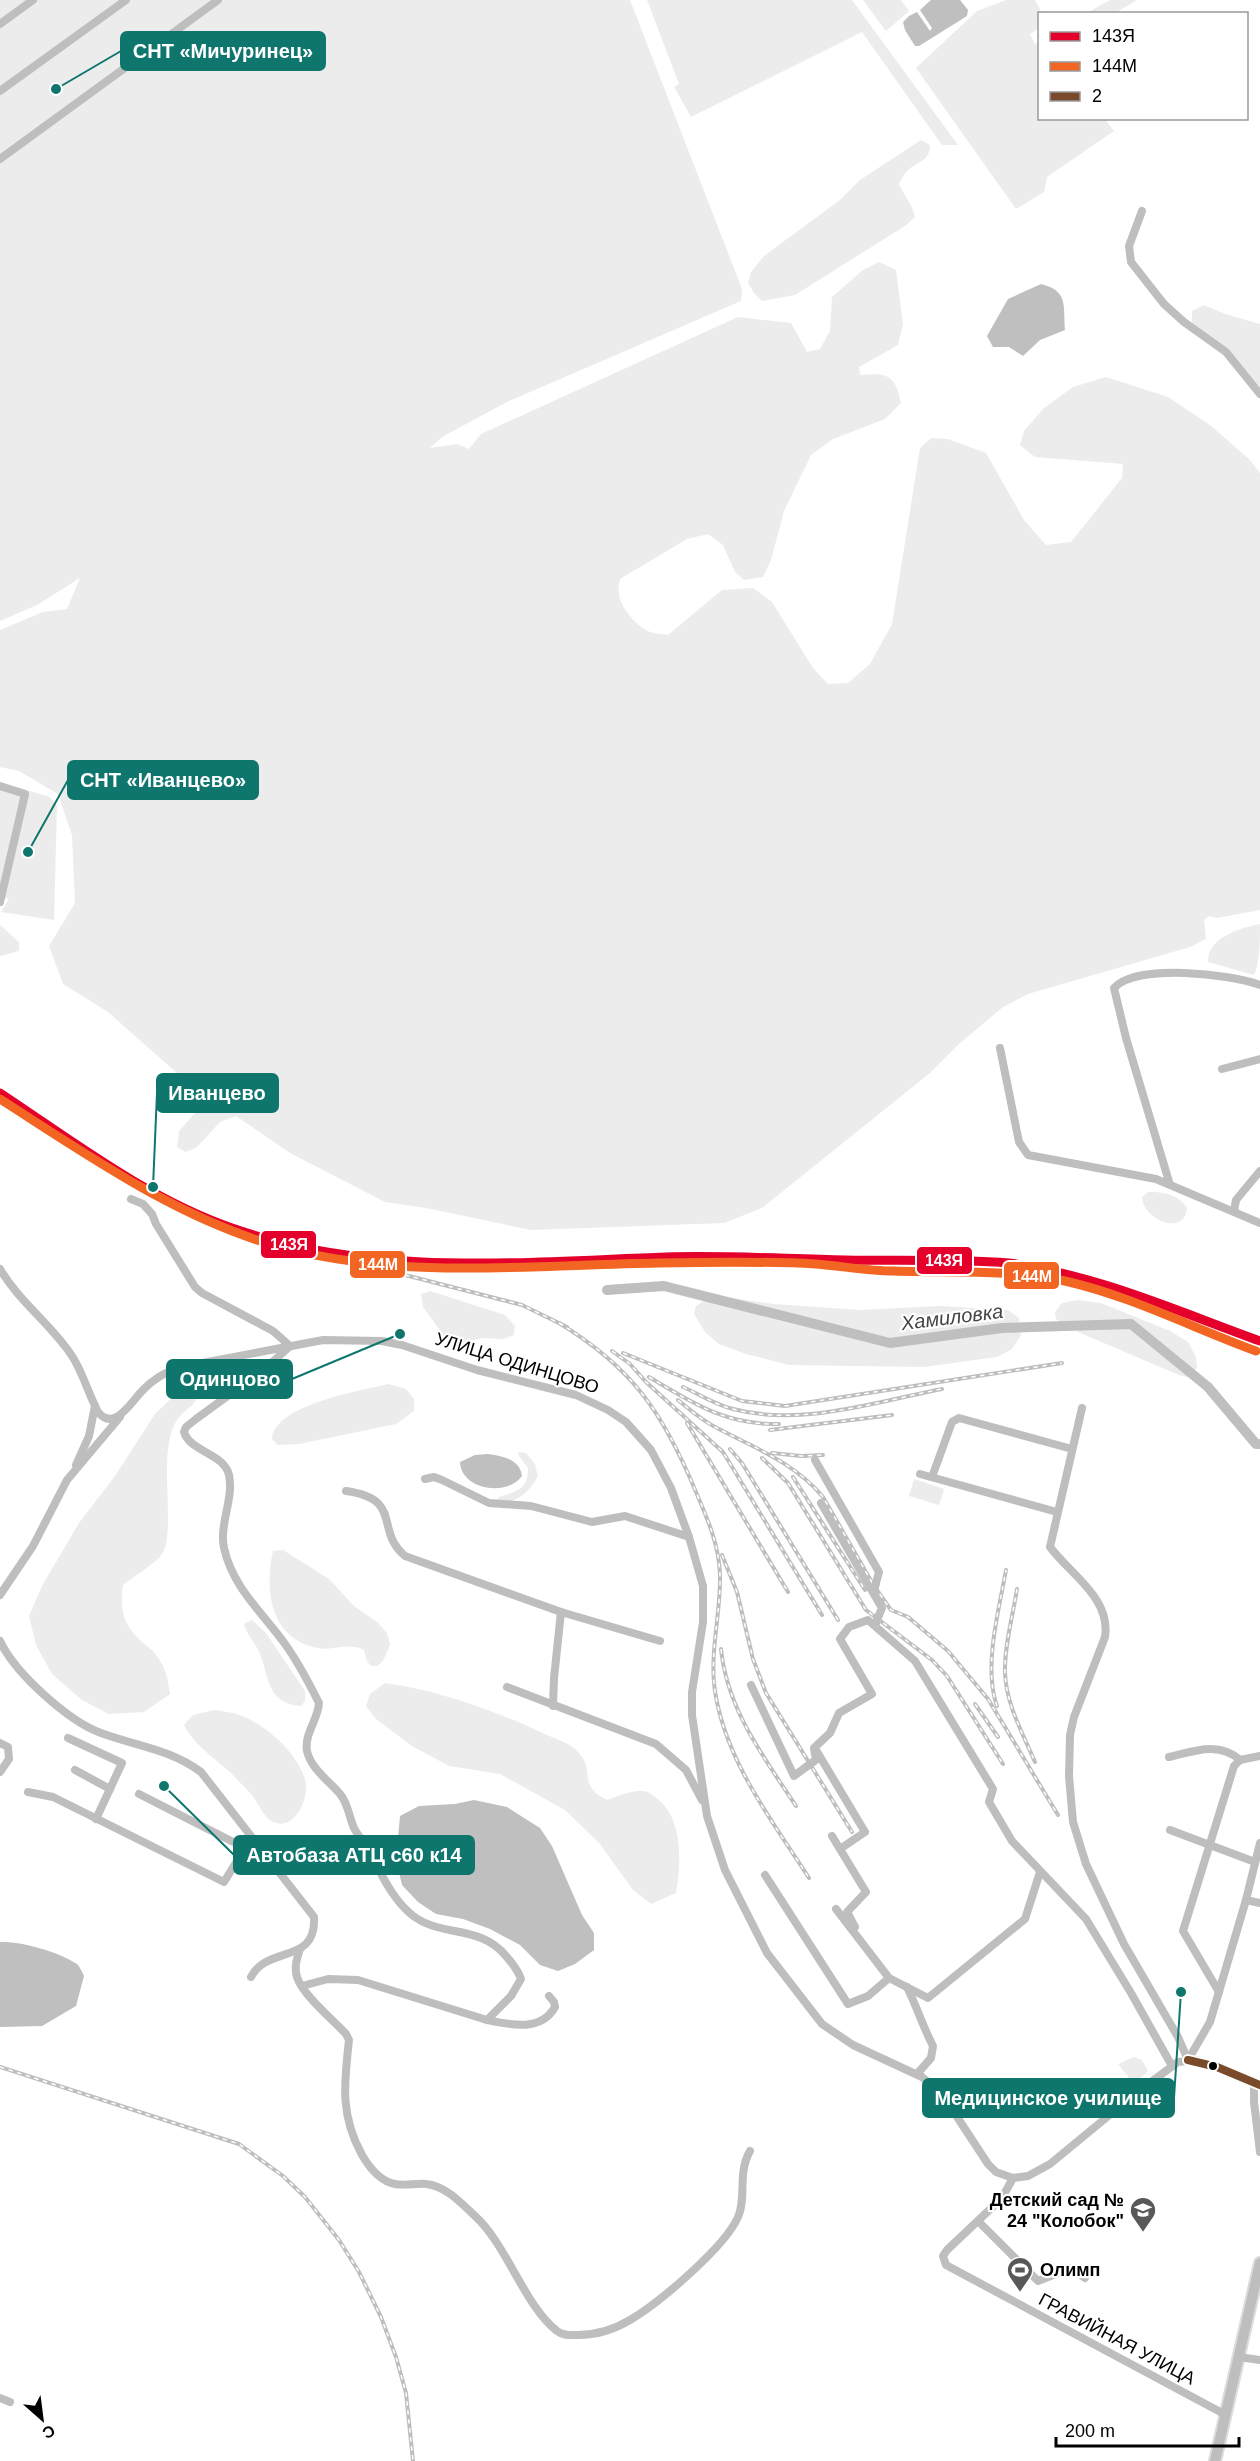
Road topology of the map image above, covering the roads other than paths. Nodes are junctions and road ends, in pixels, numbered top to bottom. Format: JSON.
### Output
{"nodes":[{"id":1,"x":33,"y":0,"type":"edge"},
{"id":2,"x":126,"y":0,"type":"edge"},
{"id":3,"x":218,"y":0,"type":"edge"},
{"id":4,"x":0,"y":24,"type":"edge"},
{"id":5,"x":0,"y":91,"type":"edge"},
{"id":6,"x":0,"y":159,"type":"edge"},
{"id":7,"x":1142,"y":211,"type":"dead end"},
{"id":8,"x":1260,"y":394,"type":"edge"},
{"id":9,"x":0,"y":786,"type":"edge"},
{"id":10,"x":0,"y":902,"type":"edge"},
{"id":11,"x":1260,"y":985,"type":"edge"},
{"id":12,"x":1000,"y":1048,"type":"dead end"},
{"id":13,"x":1260,"y":1059,"type":"edge"},
{"id":14,"x":1222,"y":1069,"type":"dead end"},
{"id":15,"x":1260,"y":1172,"type":"edge"},
{"id":16,"x":1170,"y":1185,"type":"junction"},
{"id":17,"x":131,"y":1199,"type":"dead end"},
{"id":18,"x":1234,"y":1211,"type":"junction"},
{"id":19,"x":1260,"y":1223,"type":"edge"},
{"id":20,"x":0,"y":1269,"type":"edge"},
{"id":21,"x":290,"y":1346,"type":"junction"},
{"id":22,"x":95,"y":1406,"type":"junction"},
{"id":23,"x":1082,"y":1408,"type":"dead end"},
{"id":24,"x":120,"y":1416,"type":"junction"},
{"id":25,"x":1072,"y":1449,"type":"junction"},
{"id":26,"x":815,"y":1460,"type":"dead end"},
{"id":27,"x":920,"y":1474,"type":"dead end"},
{"id":28,"x":932,"y":1477,"type":"junction"},
{"id":29,"x":425,"y":1479,"type":"dead end"},
{"id":30,"x":67,"y":1480,"type":"junction"},
{"id":31,"x":346,"y":1491,"type":"dead end"},
{"id":32,"x":821,"y":1503,"type":"dead end"},
{"id":33,"x":1057,"y":1512,"type":"junction"},
{"id":34,"x":690,"y":1538,"type":"junction"},
{"id":35,"x":875,"y":1589,"type":"junction"},
{"id":36,"x":0,"y":1595,"type":"edge"},
{"id":37,"x":561,"y":1612,"type":"junction"},
{"id":38,"x":876,"y":1621,"type":"junction"},
{"id":39,"x":0,"y":1641,"type":"edge"},
{"id":40,"x":660,"y":1641,"type":"dead end"},
{"id":41,"x":751,"y":1685,"type":"dead end"},
{"id":42,"x":507,"y":1687,"type":"dead end"},
{"id":43,"x":553,"y":1706,"type":"junction"},
{"id":44,"x":68,"y":1738,"type":"dead end"},
{"id":45,"x":0,"y":1743,"type":"edge"},
{"id":46,"x":814,"y":1748,"type":"junction"},
{"id":47,"x":1260,"y":1756,"type":"edge"},
{"id":48,"x":1169,"y":1757,"type":"dead end"},
{"id":49,"x":1240,"y":1760,"type":"junction"},
{"id":50,"x":75,"y":1770,"type":"dead end"},
{"id":51,"x":0,"y":1772,"type":"edge"},
{"id":52,"x":110,"y":1788,"type":"junction"},
{"id":53,"x":28,"y":1792,"type":"dead end"},
{"id":54,"x":139,"y":1794,"type":"dead end"},
{"id":55,"x":705,"y":1805,"type":"junction"},
{"id":56,"x":96,"y":1819,"type":"junction"},
{"id":57,"x":1170,"y":1830,"type":"dead end"},
{"id":58,"x":832,"y":1836,"type":"dead end"},
{"id":59,"x":256,"y":1841,"type":"junction"},
{"id":60,"x":1260,"y":1843,"type":"edge"},
{"id":61,"x":1209,"y":1845,"type":"junction"},
{"id":62,"x":245,"y":1848,"type":"junction"},
{"id":63,"x":840,"y":1849,"type":"junction"},
{"id":64,"x":1255,"y":1862,"type":"junction"},
{"id":65,"x":1040,"y":1872,"type":"junction"},
{"id":66,"x":765,"y":1875,"type":"dead end"},
{"id":67,"x":1246,"y":1900,"type":"junction"},
{"id":68,"x":1260,"y":1903,"type":"edge"},
{"id":69,"x":836,"y":1909,"type":"dead end"},
{"id":70,"x":863,"y":1943,"type":"junction"},
{"id":71,"x":300,"y":1949,"type":"junction"},
{"id":72,"x":251,"y":1977,"type":"dead end"},
{"id":73,"x":889,"y":1978,"type":"junction"},
{"id":74,"x":303,"y":1986,"type":"junction"},
{"id":75,"x":907,"y":1987,"type":"junction"},
{"id":76,"x":1219,"y":1992,"type":"junction"},
{"id":77,"x":549,"y":1996,"type":"dead end"},
{"id":78,"x":487,"y":2020,"type":"junction"},
{"id":79,"x":1188,"y":2060,"type":"junction"},
{"id":80,"x":1172,"y":2066,"type":"junction"},
{"id":81,"x":917,"y":2074,"type":"junction"},
{"id":82,"x":1257,"y":2084,"type":"edge"},
{"id":83,"x":750,"y":2151,"type":"dead end"},
{"id":84,"x":1260,"y":2152,"type":"edge"},
{"id":85,"x":1013,"y":2178,"type":"junction"},
{"id":86,"x":978,"y":2221,"type":"junction"},
{"id":87,"x":1260,"y":2263,"type":"edge"},
{"id":88,"x":1085,"y":2278,"type":"dead end"},
{"id":89,"x":1239,"y":2357,"type":"junction"},
{"id":90,"x":1260,"y":2360,"type":"edge"},
{"id":91,"x":0,"y":2398,"type":"edge"},
{"id":92,"x":10,"y":2402,"type":"dead end"},
{"id":93,"x":1226,"y":2415,"type":"junction"},
{"id":94,"x":1215,"y":2461,"type":"edge"}],
"edges":[{"from":1,"to":4,"type":"street"},
{"from":2,"to":5,"type":"street"},
{"from":3,"to":6,"type":"street"},
{"from":7,"to":8,"type":"street"},
{"from":9,"to":10,"type":"street"},
{"from":11,"to":16,"type":"street"},
{"from":12,"to":16,"type":"street"},
{"from":13,"to":14,"type":"street"},
{"from":15,"to":18,"type":"street"},
{"from":16,"to":18,"type":"street"},
{"from":17,"to":21,"type":"street"},
{"from":18,"to":19,"type":"street"},
{"from":20,"to":22,"type":"street"},
{"from":21,"to":24,"type":"street","name":"УЛИЦА ОДИНЦОВО"},
{"from":21,"to":34,"type":"street","name":"УЛИЦА ОДИНЦОВО"},
{"from":21,"to":78,"type":"street"},
{"from":22,"to":24,"type":"street"},
{"from":22,"to":30,"type":"street"},
{"from":23,"to":25,"type":"street"},
{"from":24,"to":30,"type":"street","name":"УЛИЦА ОДИНЦОВО"},
{"from":25,"to":28,"type":"street"},
{"from":25,"to":33,"type":"street"},
{"from":26,"to":35,"type":"street"},
{"from":27,"to":28,"type":"street"},
{"from":28,"to":33,"type":"street"},
{"from":29,"to":34,"type":"street"},
{"from":30,"to":36,"type":"street","name":"УЛИЦА ОДИНЦОВО"},
{"from":31,"to":37,"type":"street"},
{"from":32,"to":35,"type":"street"},
{"from":33,"to":79,"type":"street"},
{"from":34,"to":55,"type":"street","name":"УЛИЦА ОДИНЦОВО"},
{"from":35,"to":38,"type":"street"},
{"from":37,"to":40,"type":"street"},
{"from":37,"to":43,"type":"street"},
{"from":38,"to":46,"type":"street"},
{"from":38,"to":65,"type":"street"},
{"from":39,"to":59,"type":"street"},
{"from":41,"to":46,"type":"street"},
{"from":42,"to":43,"type":"street"},
{"from":43,"to":55,"type":"street"},
{"from":44,"to":52,"type":"street"},
{"from":45,"to":51,"type":"street"},
{"from":46,"to":63,"type":"street"},
{"from":47,"to":49,"type":"street"},
{"from":48,"to":49,"type":"street"},
{"from":49,"to":61,"type":"street"},
{"from":50,"to":52,"type":"street"},
{"from":52,"to":56,"type":"street"},
{"from":53,"to":56,"type":"street"},
{"from":54,"to":62,"type":"street"},
{"from":55,"to":81,"type":"street","name":"УЛИЦА ОДИНЦОВО"},
{"from":56,"to":62,"type":"street"},
{"from":57,"to":61,"type":"street"},
{"from":58,"to":63,"type":"street"},
{"from":59,"to":62,"type":"street"},
{"from":59,"to":71,"type":"street"},
{"from":60,"to":64,"type":"street"},
{"from":61,"to":64,"type":"street"},
{"from":61,"to":76,"type":"street"},
{"from":63,"to":70,"type":"street"},
{"from":64,"to":67,"type":"street"},
{"from":65,"to":75,"type":"street"},
{"from":65,"to":80,"type":"street"},
{"from":66,"to":73,"type":"street"},
{"from":67,"to":68,"type":"street"},
{"from":67,"to":76,"type":"street"},
{"from":69,"to":70,"type":"street"},
{"from":70,"to":73,"type":"street"},
{"from":71,"to":72,"type":"street"},
{"from":71,"to":74,"type":"street"},
{"from":73,"to":75,"type":"street"},
{"from":74,"to":78,"type":"street"},
{"from":74,"to":83,"type":"street"},
{"from":75,"to":81,"type":"street"},
{"from":76,"to":79,"type":"street"},
{"from":77,"to":78,"type":"street"},
{"from":79,"to":80,"type":"street"},
{"from":79,"to":82,"type":"street"},
{"from":80,"to":85,"type":"street"},
{"from":81,"to":85,"type":"street","name":"УЛИЦА ОДИНЦОВО"},
{"from":82,"to":84,"type":"street"},
{"from":85,"to":86,"type":"street"},
{"from":86,"to":88,"type":"street"},
{"from":86,"to":93,"type":"street","name":"ГРАВИЙНАЯ УЛИЦА"},
{"from":87,"to":89,"type":"main road"},
{"from":89,"to":90,"type":"street"},
{"from":89,"to":93,"type":"main road"},
{"from":91,"to":92,"type":"street"},
{"from":93,"to":94,"type":"main road"}]}
